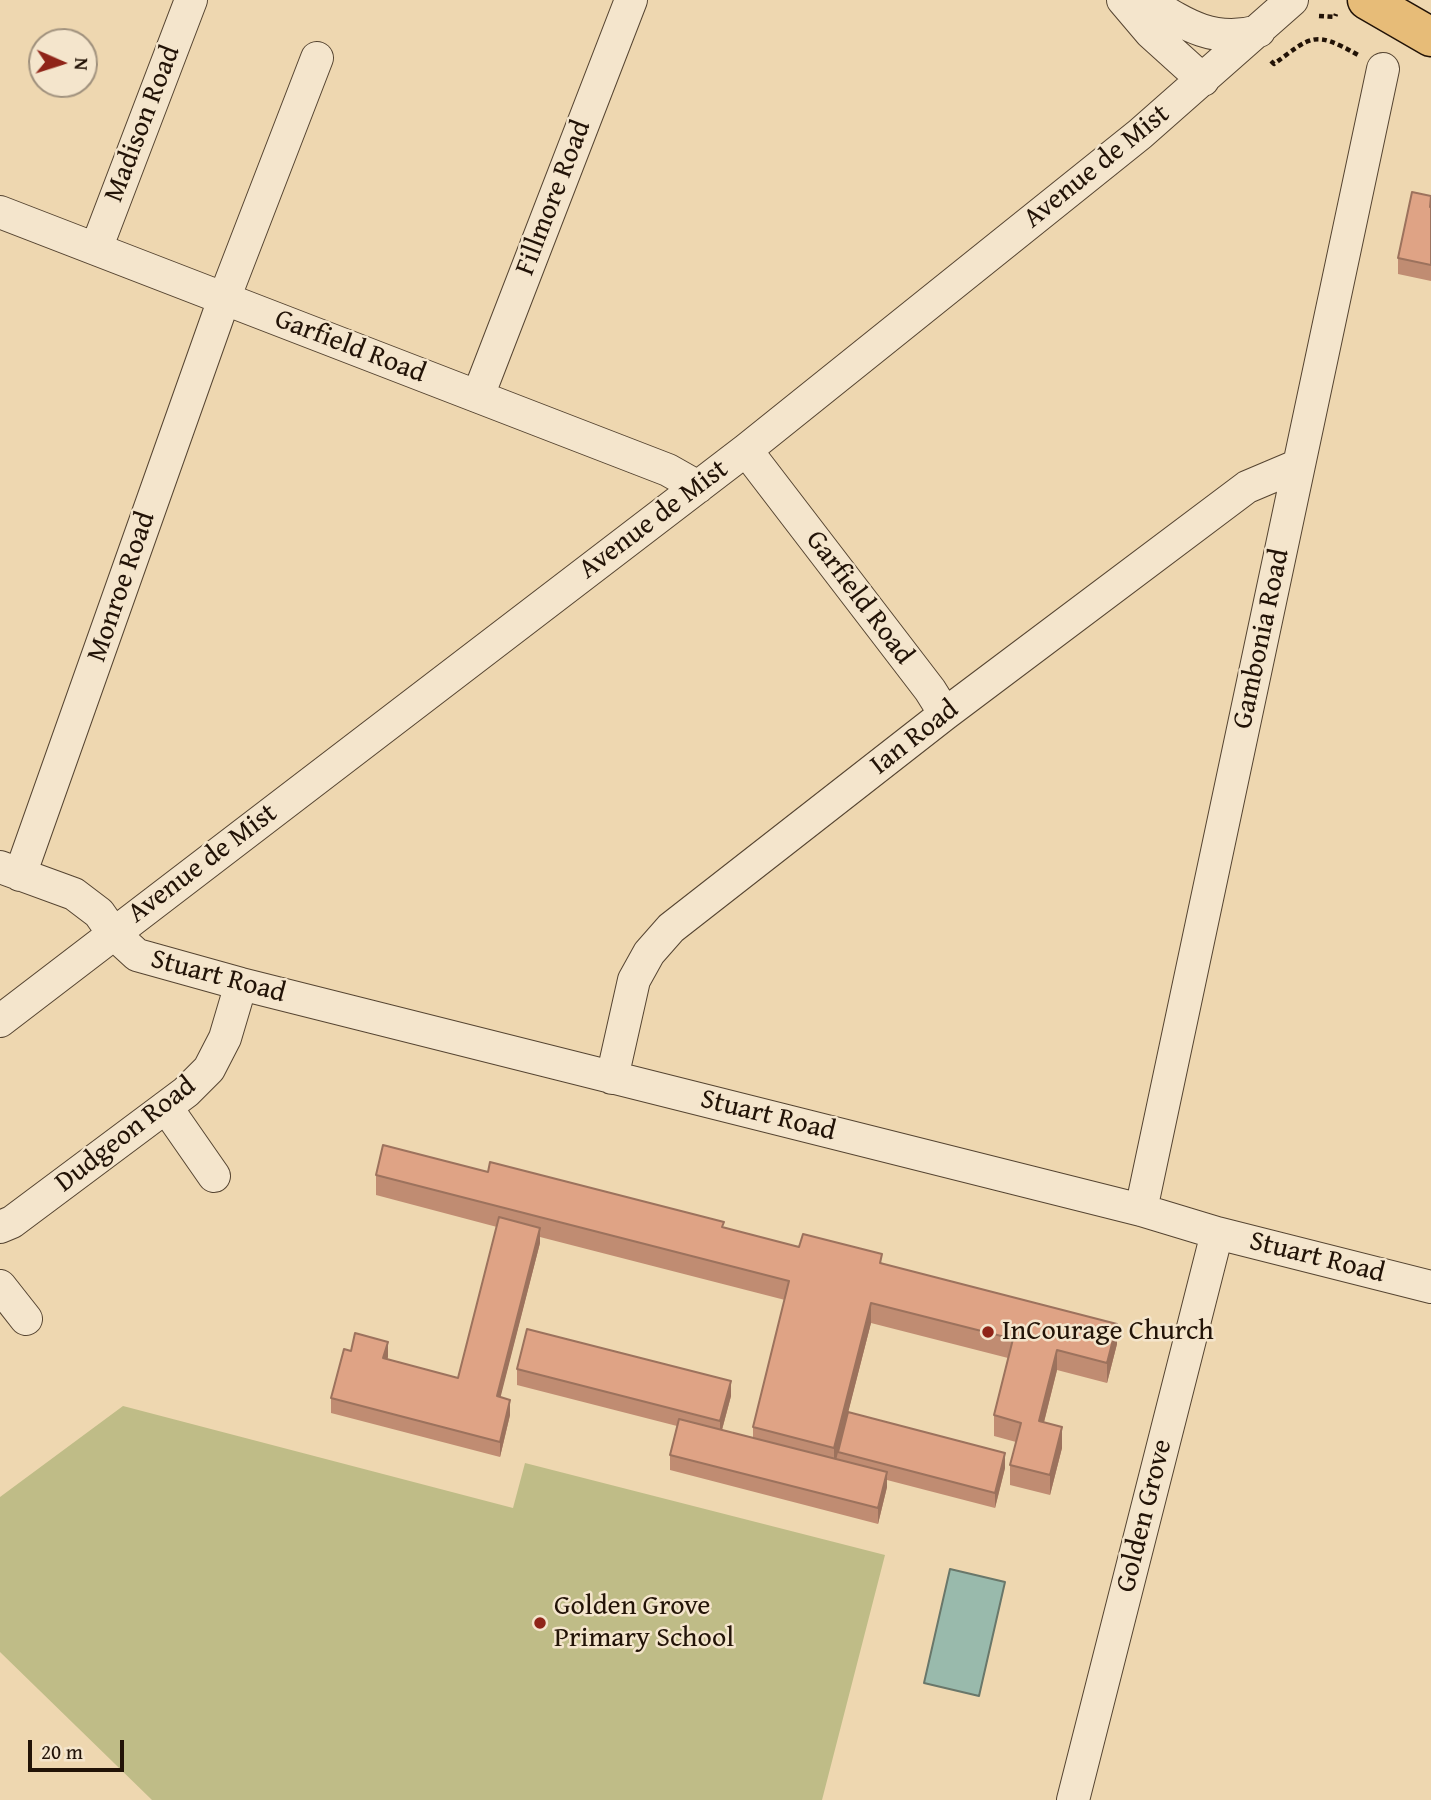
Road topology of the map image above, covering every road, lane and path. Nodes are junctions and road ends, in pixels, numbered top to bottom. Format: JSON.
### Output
{"nodes":[{"id":1,"x":191,"y":0,"type":"edge"},
{"id":2,"x":631,"y":0,"type":"edge"},
{"id":3,"x":1124,"y":0,"type":"edge"},
{"id":4,"x":1146,"y":0,"type":"edge"},
{"id":5,"x":1292,"y":0,"type":"edge"},
{"id":6,"x":1351,"y":9,"type":"edge"},
{"id":7,"x":1320,"y":16,"type":"dead end"},
{"id":8,"x":1431,"y":37,"type":"edge"},
{"id":9,"x":1264,"y":44,"type":"junction"},
{"id":10,"x":317,"y":58,"type":"dead end"},
{"id":11,"x":1384,"y":69,"type":"joint"},
{"id":12,"x":1203,"y":80,"type":"junction"},
{"id":13,"x":0,"y":212,"type":"edge"},
{"id":14,"x":96,"y":249,"type":"junction"},
{"id":15,"x":224,"y":299,"type":"junction"},
{"id":16,"x":478,"y":397,"type":"junction"},
{"id":17,"x":746,"y":450,"type":"junction"},
{"id":18,"x":1299,"y":465,"type":"junction"},
{"id":19,"x":698,"y":487,"type":"junction"},
{"id":20,"x":946,"y":714,"type":"junction"},
{"id":21,"x":10,"y":871,"type":"edge"},
{"id":22,"x":113,"y":933,"type":"junction"},
{"id":23,"x":241,"y":984,"type":"junction"},
{"id":24,"x":0,"y":1021,"type":"edge"},
{"id":25,"x":612,"y":1077,"type":"junction"},
{"id":26,"x":166,"y":1107,"type":"junction"},
{"id":27,"x":214,"y":1176,"type":"dead end"},
{"id":28,"x":1142,"y":1210,"type":"junction"},
{"id":29,"x":0,"y":1227,"type":"edge"},
{"id":30,"x":1217,"y":1233,"type":"junction"},
{"id":31,"x":0,"y":1286,"type":"edge"},
{"id":32,"x":1431,"y":1287,"type":"edge"},
{"id":33,"x":26,"y":1319,"type":"dead end"},
{"id":34,"x":1073,"y":1800,"type":"edge"}],
"edges":[{"from":1,"to":14,"type":"street","name":"Madison Road"},
{"from":2,"to":16,"type":"street","name":"Fillmore Road"},
{"from":3,"to":12,"type":"street"},
{"from":4,"to":9,"type":"street"},
{"from":5,"to":9,"type":"street","name":"Avenue de Mist"},
{"from":6,"to":7,"type":"path"},
{"from":6,"to":8,"type":"main road"},
{"from":9,"to":11,"type":"path"},
{"from":9,"to":12,"type":"street","name":"Avenue de Mist"},
{"from":10,"to":15,"type":"street","name":"Monroe Road"},
{"from":11,"to":18,"type":"street","name":"Gambonia Road"},
{"from":12,"to":17,"type":"street","name":"Avenue de Mist"},
{"from":13,"to":14,"type":"street","name":"Garfield Road"},
{"from":14,"to":15,"type":"street","name":"Garfield Road"},
{"from":15,"to":16,"type":"street","name":"Garfield Road"},
{"from":15,"to":21,"type":"street","name":"Monroe Road"},
{"from":16,"to":19,"type":"street","name":"Garfield Road"},
{"from":17,"to":19,"type":"street","name":"Avenue de Mist"},
{"from":17,"to":20,"type":"street","name":"Garfield Road"},
{"from":18,"to":20,"type":"street","name":"Ian Road"},
{"from":18,"to":28,"type":"street","name":"Gambonia Road"},
{"from":19,"to":22,"type":"street","name":"Avenue de Mist"},
{"from":20,"to":25,"type":"street","name":"Ian Road"},
{"from":21,"to":22,"type":"street","name":"Stuart Road"},
{"from":22,"to":23,"type":"street","name":"Stuart Road"},
{"from":22,"to":24,"type":"street","name":"Avenue de Mist"},
{"from":23,"to":25,"type":"street","name":"Stuart Road"},
{"from":23,"to":26,"type":"street","name":"Dudgeon Road"},
{"from":25,"to":28,"type":"street","name":"Stuart Road"},
{"from":26,"to":27,"type":"street"},
{"from":26,"to":29,"type":"street","name":"Dudgeon Road"},
{"from":28,"to":30,"type":"street","name":"Stuart Road"},
{"from":30,"to":32,"type":"street","name":"Stuart Road"},
{"from":30,"to":34,"type":"street","name":"Golden Grove"},
{"from":31,"to":33,"type":"street"}]}
